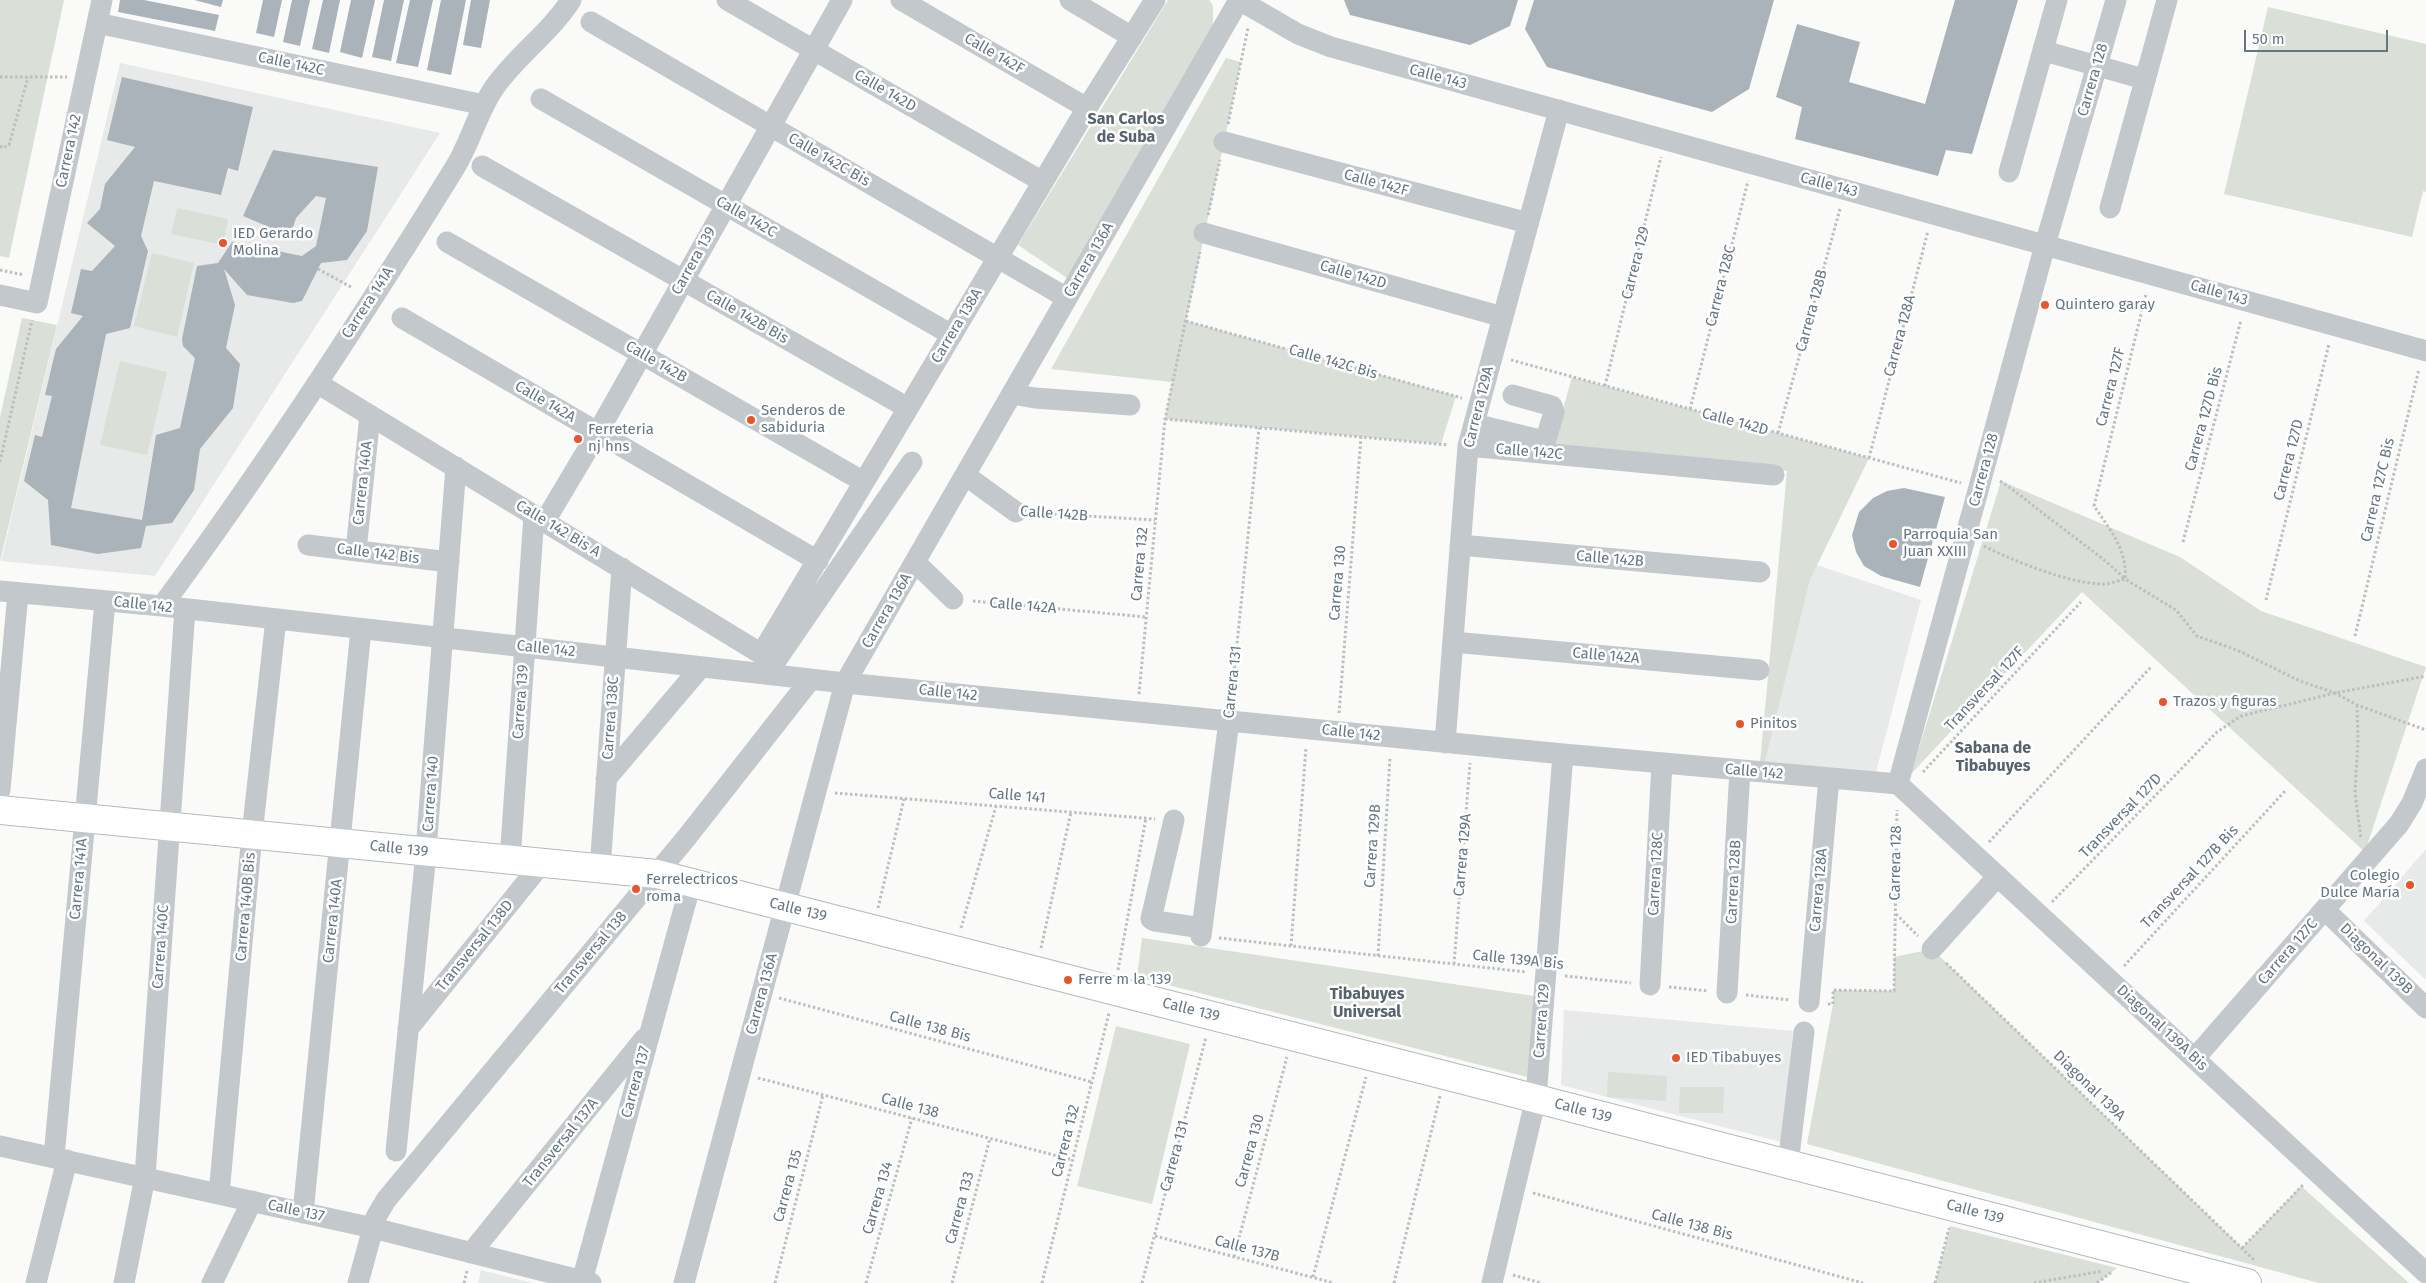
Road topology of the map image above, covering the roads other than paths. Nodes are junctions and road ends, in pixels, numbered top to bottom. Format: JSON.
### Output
{"nodes":[{"id":1,"x":102,"y":0,"type":"edge"},
{"id":2,"x":571,"y":0,"type":"edge"},
{"id":3,"x":727,"y":0,"type":"edge"},
{"id":4,"x":842,"y":0,"type":"edge"},
{"id":5,"x":901,"y":0,"type":"edge"},
{"id":6,"x":1070,"y":0,"type":"edge"},
{"id":7,"x":1155,"y":0,"type":"edge"},
{"id":8,"x":1239,"y":0,"type":"edge"},
{"id":9,"x":2057,"y":0,"type":"edge"},
{"id":10,"x":2116,"y":0,"type":"edge"},
{"id":11,"x":2167,"y":0,"type":"edge"},
{"id":12,"x":591,"y":22,"type":"dead end"},
{"id":13,"x":97,"y":23,"type":"junction"},
{"id":14,"x":1132,"y":37,"type":"junction"},
{"id":15,"x":814,"y":50,"type":"junction"},
{"id":16,"x":2044,"y":51,"type":"junction"},
{"id":17,"x":2097,"y":66,"type":"junction"},
{"id":18,"x":2144,"y":79,"type":"junction"},
{"id":19,"x":541,"y":99,"type":"dead end"},
{"id":20,"x":484,"y":105,"type":"junction"},
{"id":21,"x":1087,"y":108,"type":"junction"},
{"id":22,"x":1559,"y":110,"type":"junction"},
{"id":23,"x":770,"y":126,"type":"junction"},
{"id":24,"x":1224,"y":142,"type":"dead end"},
{"id":25,"x":482,"y":166,"type":"dead end"},
{"id":26,"x":2008,"y":172,"type":"dead end"},
{"id":27,"x":1043,"y":182,"type":"junction"},
{"id":28,"x":726,"y":205,"type":"junction"},
{"id":29,"x":2110,"y":208,"type":"dead end"},
{"id":30,"x":1528,"y":223,"type":"junction"},
{"id":31,"x":1204,"y":233,"type":"dead end"},
{"id":32,"x":447,"y":242,"type":"dead end"},
{"id":33,"x":2046,"y":245,"type":"junction"},
{"id":34,"x":998,"y":258,"type":"junction"},
{"id":35,"x":683,"y":281,"type":"junction"},
{"id":36,"x":0,"y":295,"type":"edge"},
{"id":37,"x":1067,"y":298,"type":"junction"},
{"id":38,"x":1503,"y":317,"type":"junction"},
{"id":39,"x":402,"y":318,"type":"dead end"},
{"id":40,"x":952,"y":335,"type":"junction"},
{"id":41,"x":2425,"y":350,"type":"edge"},
{"id":42,"x":642,"y":354,"type":"junction"},
{"id":43,"x":317,"y":383,"type":"junction"},
{"id":44,"x":1012,"y":394,"type":"junction"},
{"id":45,"x":1514,"y":395,"type":"dead end"},
{"id":46,"x":1130,"y":405,"type":"dead end"},
{"id":47,"x":908,"y":408,"type":"junction"},
{"id":48,"x":370,"y":415,"type":"junction"},
{"id":49,"x":1474,"y":424,"type":"junction"},
{"id":50,"x":598,"y":432,"type":"junction"},
{"id":51,"x":1468,"y":446,"type":"junction"},
{"id":52,"x":912,"y":462,"type":"dead end"},
{"id":53,"x":456,"y":467,"type":"junction"},
{"id":54,"x":965,"y":475,"type":"junction"},
{"id":55,"x":1774,"y":475,"type":"dead end"},
{"id":56,"x":864,"y":482,"type":"junction"},
{"id":57,"x":1016,"y":512,"type":"road end"},
{"id":58,"x":540,"y":518,"type":"junction"},
{"id":59,"x":308,"y":545,"type":"dead end"},
{"id":60,"x":1460,"y":545,"type":"junction"},
{"id":61,"x":356,"y":551,"type":"junction"},
{"id":62,"x":818,"y":560,"type":"junction"},
{"id":63,"x":449,"y":562,"type":"junction"},
{"id":64,"x":915,"y":562,"type":"junction"},
{"id":65,"x":622,"y":568,"type":"junction"},
{"id":66,"x":1760,"y":572,"type":"dead end"},
{"id":67,"x":9,"y":592,"type":"edge"},
{"id":68,"x":953,"y":599,"type":"road end"},
{"id":69,"x":105,"y":601,"type":"junction"},
{"id":70,"x":162,"y":606,"type":"junction"},
{"id":71,"x":185,"y":609,"type":"junction"},
{"id":72,"x":276,"y":619,"type":"junction"},
{"id":73,"x":361,"y":628,"type":"junction"},
{"id":74,"x":443,"y":638,"type":"junction"},
{"id":75,"x":1453,"y":642,"type":"junction"},
{"id":76,"x":525,"y":647,"type":"junction"},
{"id":77,"x":615,"y":657,"type":"junction"},
{"id":78,"x":769,"y":658,"type":"junction"},
{"id":79,"x":701,"y":667,"type":"junction"},
{"id":80,"x":1759,"y":670,"type":"dead end"},
{"id":81,"x":805,"y":678,"type":"junction"},
{"id":82,"x":845,"y":683,"type":"junction"},
{"id":83,"x":1229,"y":721,"type":"junction"},
{"id":84,"x":1445,"y":743,"type":"junction"},
{"id":85,"x":1562,"y":754,"type":"junction"},
{"id":86,"x":1662,"y":763,"type":"junction"},
{"id":87,"x":1740,"y":770,"type":"junction"},
{"id":88,"x":2425,"y":775,"type":"edge"},
{"id":89,"x":1829,"y":778,"type":"junction"},
{"id":90,"x":606,"y":779,"type":"junction"},
{"id":91,"x":1902,"y":788,"type":"junction"},
{"id":92,"x":0,"y":790,"type":"edge"},
{"id":93,"x":0,"y":810,"type":"edge"},
{"id":94,"x":85,"y":818,"type":"junction"},
{"id":95,"x":1174,"y":820,"type":"road end"},
{"id":96,"x":170,"y":826,"type":"junction"},
{"id":97,"x":252,"y":834,"type":"junction"},
{"id":98,"x":341,"y":843,"type":"junction"},
{"id":99,"x":426,"y":852,"type":"junction"},
{"id":100,"x":510,"y":860,"type":"junction"},
{"id":101,"x":542,"y":863,"type":"junction"},
{"id":102,"x":600,"y":868,"type":"junction"},
{"id":103,"x":657,"y":874,"type":"junction"},
{"id":104,"x":1998,"y":876,"type":"junction"},
{"id":105,"x":691,"y":883,"type":"junction"},
{"id":106,"x":785,"y":907,"type":"junction"},
{"id":107,"x":2325,"y":910,"type":"junction"},
{"id":108,"x":1932,"y":949,"type":"road end"},
{"id":109,"x":1650,"y":985,"type":"road end"},
{"id":110,"x":1727,"y":993,"type":"road end"},
{"id":111,"x":1809,"y":1002,"type":"road end"},
{"id":112,"x":2426,"y":1008,"type":"edge"},
{"id":113,"x":408,"y":1029,"type":"junction"},
{"id":114,"x":1804,"y":1032,"type":"dead end"},
{"id":115,"x":650,"y":1033,"type":"junction"},
{"id":116,"x":2195,"y":1058,"type":"junction"},
{"id":117,"x":1536,"y":1098,"type":"junction"},
{"id":118,"x":0,"y":1146,"type":"edge"},
{"id":119,"x":396,"y":1151,"type":"dead end"},
{"id":120,"x":61,"y":1158,"type":"junction"},
{"id":121,"x":1788,"y":1164,"type":"junction"},
{"id":122,"x":145,"y":1177,"type":"junction"},
{"id":123,"x":219,"y":1194,"type":"junction"},
{"id":124,"x":252,"y":1201,"type":"junction"},
{"id":125,"x":303,"y":1213,"type":"junction"},
{"id":126,"x":373,"y":1228,"type":"junction"},
{"id":127,"x":471,"y":1253,"type":"junction"},
{"id":128,"x":2426,"y":1273,"type":"edge"},
{"id":129,"x":2254,"y":1275,"type":"edge"},
{"id":130,"x":1493,"y":1277,"type":"edge"},
{"id":131,"x":587,"y":1282,"type":"edge"},
{"id":132,"x":36,"y":1283,"type":"edge"},
{"id":133,"x":124,"y":1283,"type":"edge"},
{"id":134,"x":212,"y":1283,"type":"edge"},
{"id":135,"x":358,"y":1283,"type":"edge"},
{"id":136,"x":684,"y":1283,"type":"edge"}],
"edges":[{"from":1,"to":13,"type":"street","name":"Carrera 142"},
{"from":2,"to":20,"type":"street","name":"Carrera 141A"},
{"from":3,"to":15,"type":"street","name":"Calle 142D"},
{"from":4,"to":15,"type":"street","name":"Carrera 139"},
{"from":5,"to":21,"type":"street","name":"Calle 142F"},
{"from":6,"to":14,"type":"street"},
{"from":7,"to":14,"type":"street","name":"Carrera 138A"},
{"from":8,"to":22,"type":"street","name":"Calle 143"},
{"from":8,"to":37,"type":"street","name":"Carrera 136A"},
{"from":9,"to":16,"type":"street"},
{"from":10,"to":17,"type":"street","name":"Carrera 128"},
{"from":11,"to":18,"type":"street"},
{"from":12,"to":23,"type":"street","name":"Calle 142C Bis"},
{"from":13,"to":20,"type":"street","name":"Calle 142C"},
{"from":13,"to":36,"type":"street","name":"Carrera 142"},
{"from":14,"to":21,"type":"street","name":"Carrera 138A"},
{"from":15,"to":23,"type":"street","name":"Carrera 139"},
{"from":15,"to":27,"type":"street","name":"Calle 142D"},
{"from":16,"to":17,"type":"street"},
{"from":16,"to":26,"type":"street"},
{"from":17,"to":18,"type":"street"},
{"from":17,"to":33,"type":"street","name":"Carrera 128"},
{"from":18,"to":29,"type":"street"},
{"from":19,"to":28,"type":"street","name":"Calle 142C"},
{"from":20,"to":43,"type":"street","name":"Carrera 141A"},
{"from":21,"to":27,"type":"street","name":"Carrera 138A"},
{"from":22,"to":30,"type":"street","name":"Carrera 129A"},
{"from":22,"to":33,"type":"street","name":"Calle 143"},
{"from":23,"to":28,"type":"street","name":"Carrera 139"},
{"from":23,"to":34,"type":"street","name":"Calle 142C Bis"},
{"from":24,"to":30,"type":"street","name":"Calle 142F"},
{"from":25,"to":35,"type":"street","name":"Calle 142B Bis"},
{"from":27,"to":34,"type":"street","name":"Carrera 138A"},
{"from":28,"to":35,"type":"street","name":"Carrera 139"},
{"from":28,"to":40,"type":"street","name":"Calle 142C"},
{"from":30,"to":38,"type":"street","name":"Carrera 129A"},
{"from":31,"to":38,"type":"street","name":"Calle 142D"},
{"from":32,"to":42,"type":"street","name":"Calle 142B"},
{"from":33,"to":41,"type":"street","name":"Calle 143"},
{"from":33,"to":91,"type":"street","name":"Carrera 128"},
{"from":34,"to":37,"type":"street","name":"Calle 142C Bis"},
{"from":34,"to":40,"type":"street","name":"Carrera 138A"},
{"from":35,"to":42,"type":"street","name":"Carrera 139"},
{"from":35,"to":47,"type":"street","name":"Calle 142B Bis"},
{"from":37,"to":44,"type":"street","name":"Carrera 136A"},
{"from":38,"to":49,"type":"street","name":"Carrera 129A"},
{"from":39,"to":50,"type":"street","name":"Calle 142A"},
{"from":40,"to":47,"type":"street","name":"Carrera 138A"},
{"from":42,"to":50,"type":"street","name":"Carrera 139"},
{"from":42,"to":56,"type":"street","name":"Calle 142B"},
{"from":43,"to":48,"type":"street","name":"Calle 142 Bis A"},
{"from":43,"to":70,"type":"street","name":"Carrera 141A"},
{"from":44,"to":46,"type":"street"},
{"from":44,"to":54,"type":"street","name":"Carrera 136A"},
{"from":45,"to":49,"type":"street"},
{"from":47,"to":56,"type":"street","name":"Carrera 138A"},
{"from":48,"to":53,"type":"street","name":"Calle 142 Bis A"},
{"from":48,"to":61,"type":"street","name":"Carrera 140A"},
{"from":49,"to":51,"type":"street","name":"Carrera 129A"},
{"from":50,"to":58,"type":"street","name":"Carrera 139"},
{"from":50,"to":62,"type":"street","name":"Calle 142A"},
{"from":51,"to":55,"type":"street","name":"Calle 142C"},
{"from":51,"to":60,"type":"street","name":"Carrera 129A"},
{"from":52,"to":78,"type":"street"},
{"from":53,"to":58,"type":"street","name":"Calle 142 Bis A"},
{"from":53,"to":63,"type":"street","name":"Carrera 140"},
{"from":54,"to":57,"type":"street","name":"Calle 142B"},
{"from":54,"to":64,"type":"street","name":"Carrera 136A"},
{"from":56,"to":62,"type":"street","name":"Carrera 138A"},
{"from":58,"to":65,"type":"street","name":"Calle 142 Bis A"},
{"from":58,"to":76,"type":"street","name":"Carrera 139"},
{"from":59,"to":61,"type":"street","name":"Calle 142 Bis"},
{"from":60,"to":66,"type":"street","name":"Calle 142B"},
{"from":60,"to":75,"type":"street","name":"Carrera 129A"},
{"from":61,"to":63,"type":"street","name":"Calle 142 Bis"},
{"from":62,"to":78,"type":"street","name":"Carrera 138A"},
{"from":63,"to":74,"type":"street","name":"Carrera 140"},
{"from":64,"to":68,"type":"street"},
{"from":64,"to":82,"type":"street","name":"Carrera 136A"},
{"from":65,"to":77,"type":"street","name":"Carrera 138C"},
{"from":65,"to":78,"type":"street","name":"Calle 142 Bis A"},
{"from":67,"to":69,"type":"street","name":"Calle 142"},
{"from":67,"to":92,"type":"street"},
{"from":69,"to":70,"type":"street","name":"Calle 142"},
{"from":69,"to":94,"type":"street","name":"Carrera 141A"},
{"from":70,"to":71,"type":"street","name":"Calle 142"},
{"from":71,"to":72,"type":"street","name":"Calle 142"},
{"from":71,"to":96,"type":"street","name":"Carrera 140C"},
{"from":72,"to":73,"type":"street","name":"Calle 142"},
{"from":72,"to":97,"type":"street","name":"Carrera 140B Bis"},
{"from":73,"to":74,"type":"street","name":"Calle 142"},
{"from":73,"to":98,"type":"street","name":"Carrera 140A"},
{"from":74,"to":76,"type":"street","name":"Calle 142"},
{"from":74,"to":99,"type":"street","name":"Carrera 140"},
{"from":75,"to":80,"type":"street","name":"Calle 142A"},
{"from":75,"to":84,"type":"street","name":"Carrera 129A"},
{"from":76,"to":77,"type":"street","name":"Calle 142"},
{"from":76,"to":100,"type":"street","name":"Carrera 139"},
{"from":77,"to":79,"type":"street","name":"Calle 142"},
{"from":77,"to":90,"type":"street","name":"Carrera 138C"},
{"from":78,"to":81,"type":"street","name":"Calle 142 Bis A"},
{"from":79,"to":81,"type":"street","name":"Calle 142"},
{"from":79,"to":90,"type":"street"},
{"from":81,"to":82,"type":"street","name":"Calle 142"},
{"from":81,"to":103,"type":"street","name":"Transversal 138"},
{"from":82,"to":83,"type":"street","name":"Calle 142"},
{"from":82,"to":106,"type":"street","name":"Carrera 136A"},
{"from":83,"to":84,"type":"street","name":"Calle 142"},
{"from":83,"to":95,"type":"street","name":"Carrera 131"},
{"from":84,"to":85,"type":"street","name":"Calle 142"},
{"from":85,"to":86,"type":"street","name":"Calle 142"},
{"from":85,"to":117,"type":"street","name":"Carrera 129"},
{"from":86,"to":87,"type":"street","name":"Calle 142"},
{"from":86,"to":109,"type":"street","name":"Carrera 128C"},
{"from":87,"to":89,"type":"street","name":"Calle 142"},
{"from":87,"to":110,"type":"street","name":"Carrera 128B"},
{"from":88,"to":107,"type":"street","name":"Carrera 127C"},
{"from":89,"to":91,"type":"street","name":"Calle 142"},
{"from":89,"to":111,"type":"street","name":"Carrera 128A"},
{"from":90,"to":102,"type":"street","name":"Carrera 138C"},
{"from":91,"to":104,"type":"street","name":"Diagonal 139A Bis"},
{"from":93,"to":94,"type":"main road","name":"Calle 139"},
{"from":94,"to":96,"type":"main road","name":"Calle 139"},
{"from":94,"to":120,"type":"street","name":"Carrera 141A"},
{"from":96,"to":97,"type":"main road","name":"Calle 139"},
{"from":96,"to":122,"type":"street","name":"Carrera 140C"},
{"from":97,"to":98,"type":"main road","name":"Calle 139"},
{"from":97,"to":123,"type":"street","name":"Carrera 140B Bis"},
{"from":98,"to":99,"type":"main road","name":"Calle 139"},
{"from":98,"to":125,"type":"street","name":"Carrera 140A"},
{"from":99,"to":100,"type":"main road","name":"Calle 139"},
{"from":99,"to":113,"type":"street","name":"Carrera 140"},
{"from":100,"to":101,"type":"main road","name":"Calle 139"},
{"from":101,"to":102,"type":"main road","name":"Calle 139"},
{"from":101,"to":113,"type":"street","name":"Transversal 138D"},
{"from":102,"to":103,"type":"main road","name":"Calle 139"},
{"from":103,"to":105,"type":"main road","name":"Calle 139"},
{"from":103,"to":126,"type":"street","name":"Transversal 138"},
{"from":104,"to":108,"type":"street"},
{"from":104,"to":116,"type":"street","name":"Diagonal 139A Bis"},
{"from":105,"to":106,"type":"main road","name":"Calle 139"},
{"from":105,"to":115,"type":"street","name":"Carrera 137"},
{"from":106,"to":117,"type":"main road","name":"Calle 139"},
{"from":106,"to":136,"type":"street","name":"Carrera 136A"},
{"from":107,"to":112,"type":"street","name":"Diagonal 139B"},
{"from":107,"to":116,"type":"street","name":"Carrera 127C"},
{"from":113,"to":119,"type":"street","name":"Carrera 140"},
{"from":114,"to":121,"type":"street"},
{"from":115,"to":127,"type":"street","name":"Transversal 137A"},
{"from":115,"to":131,"type":"street","name":"Carrera 137"},
{"from":116,"to":128,"type":"street","name":"Diagonal 139A Bis"},
{"from":117,"to":121,"type":"main road","name":"Calle 139"},
{"from":117,"to":130,"type":"street","name":"Carrera 129"},
{"from":118,"to":120,"type":"street","name":"Calle 137"},
{"from":120,"to":122,"type":"street","name":"Calle 137"},
{"from":120,"to":132,"type":"street","name":"Carrera 141A"},
{"from":121,"to":129,"type":"main road","name":"Calle 139"},
{"from":122,"to":123,"type":"street","name":"Calle 137"},
{"from":122,"to":133,"type":"street","name":"Carrera 140C"},
{"from":123,"to":124,"type":"street","name":"Calle 137"},
{"from":124,"to":125,"type":"street","name":"Calle 137"},
{"from":124,"to":134,"type":"street"},
{"from":125,"to":126,"type":"street","name":"Calle 137"},
{"from":126,"to":127,"type":"street","name":"Calle 137"},
{"from":126,"to":135,"type":"street"},
{"from":127,"to":131,"type":"street","name":"Calle 137"}]}
